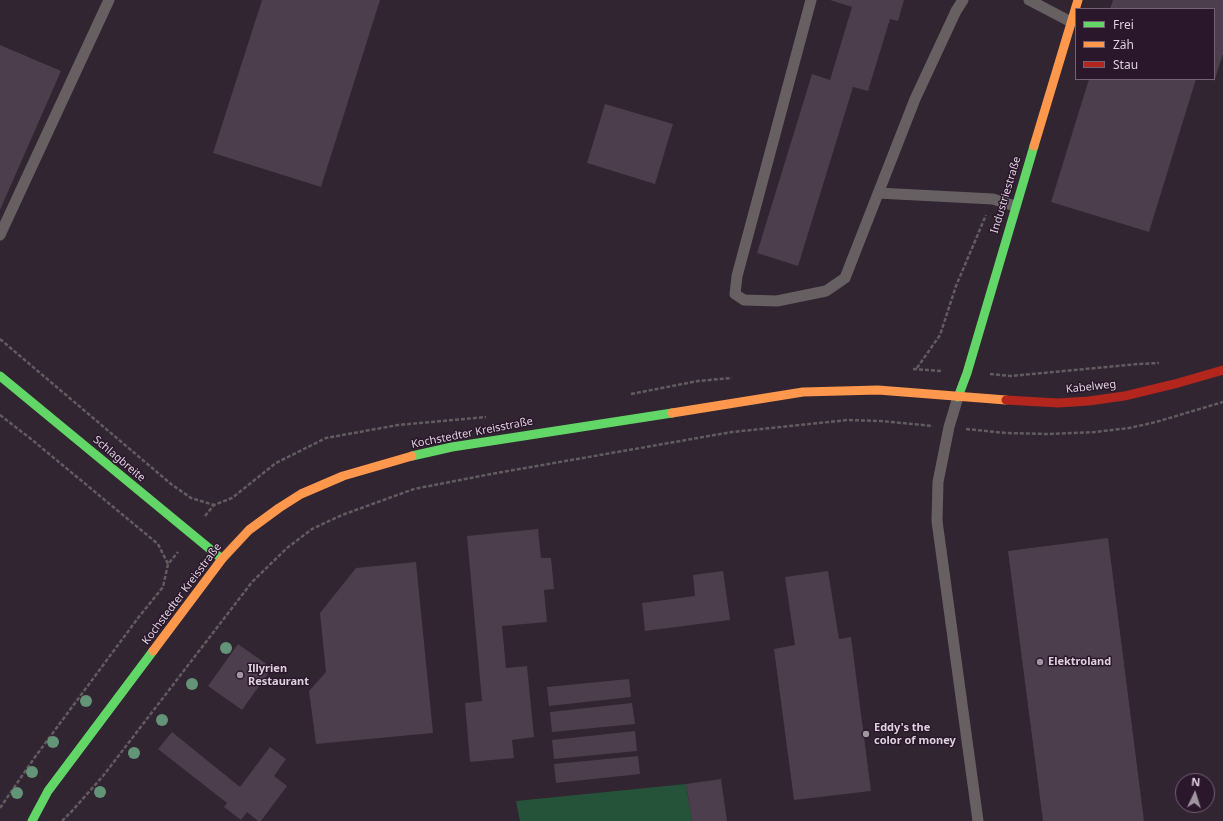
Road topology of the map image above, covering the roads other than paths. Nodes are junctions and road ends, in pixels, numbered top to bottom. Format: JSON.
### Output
{"nodes":[{"id":1,"x":109,"y":0,"type":"edge"},
{"id":2,"x":811,"y":0,"type":"edge"},
{"id":3,"x":963,"y":0,"type":"edge"},
{"id":4,"x":1029,"y":0,"type":"edge"},
{"id":5,"x":1075,"y":9,"type":"edge"},
{"id":6,"x":1071,"y":22,"type":"junction"},
{"id":7,"x":878,"y":193,"type":"junction"},
{"id":8,"x":1015,"y":206,"type":"junction"},
{"id":9,"x":0,"y":235,"type":"edge"},
{"id":10,"x":1223,"y":370,"type":"edge"},
{"id":11,"x":0,"y":376,"type":"edge"},
{"id":12,"x":958,"y":397,"type":"junction"},
{"id":13,"x":222,"y":559,"type":"junction"},
{"id":14,"x":32,"y":821,"type":"edge"},
{"id":15,"x":978,"y":821,"type":"edge"}],
"edges":[{"from":1,"to":9,"type":"lane"},
{"from":2,"to":7,"type":"lane"},
{"from":3,"to":7,"type":"lane"},
{"from":4,"to":6,"type":"lane"},
{"from":5,"to":6,"type":"street","name":"Industriestraße"},
{"from":6,"to":8,"type":"street","name":"Industriestraße"},
{"from":7,"to":8,"type":"lane"},
{"from":8,"to":12,"type":"street","name":"Industriestraße"},
{"from":10,"to":12,"type":"street","name":"Kabelweg"},
{"from":11,"to":13,"type":"street","name":"Schlagbreite"},
{"from":12,"to":13,"type":"street","name":"Kochstedter Kreisstraße"},
{"from":12,"to":15,"type":"lane"},
{"from":13,"to":14,"type":"street","name":"Kochstedter Kreisstraße"}]}
